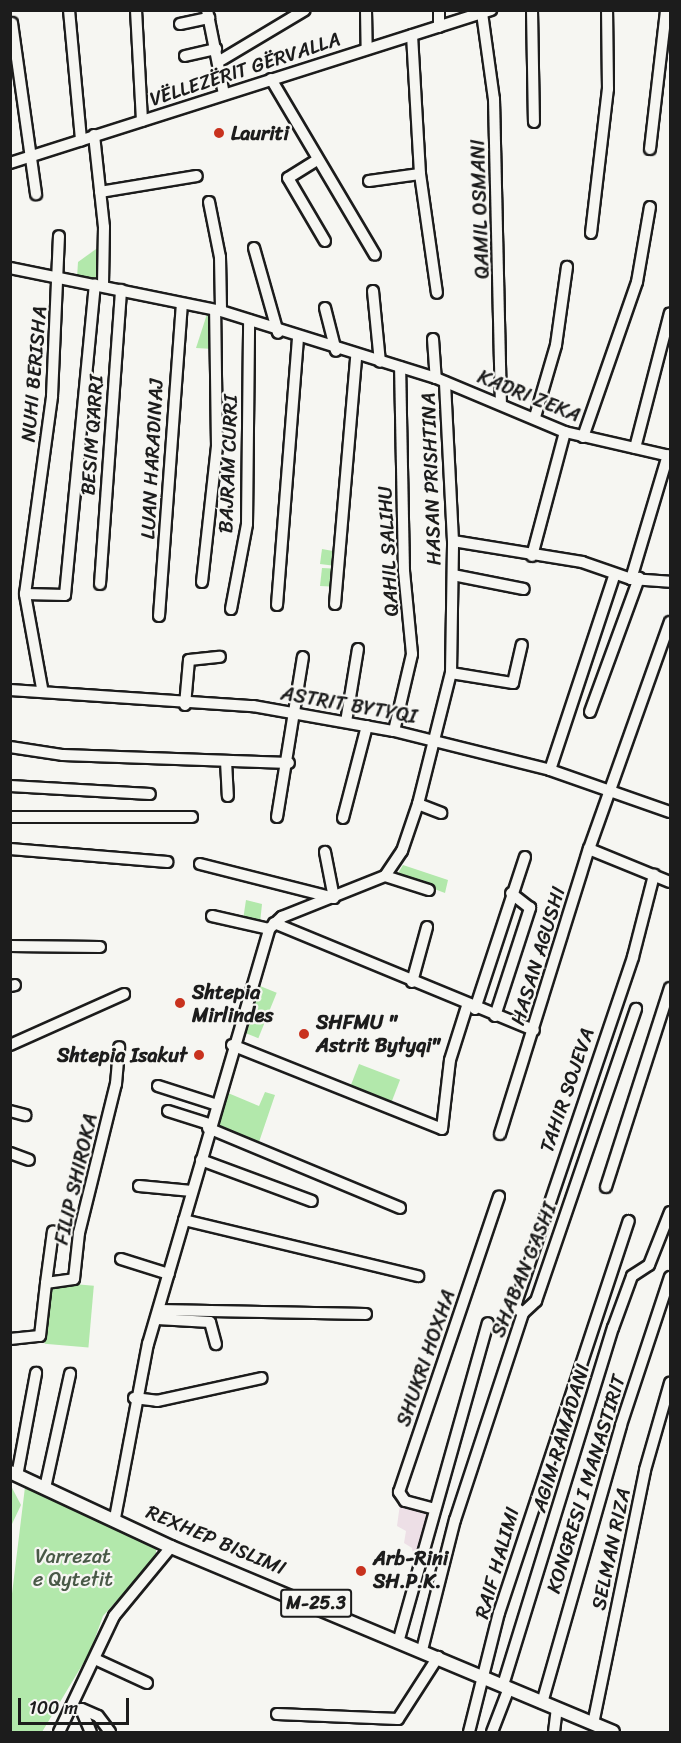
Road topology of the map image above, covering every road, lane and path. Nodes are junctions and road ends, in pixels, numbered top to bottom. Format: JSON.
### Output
{"nodes":[{"id":1,"x":69,"y":10,"type":"edge"},
{"id":2,"x":136,"y":10,"type":"edge"},
{"id":3,"x":305,"y":10,"type":"edge"},
{"id":4,"x":366,"y":10,"type":"edge"},
{"id":5,"x":439,"y":10,"type":"edge"},
{"id":6,"x":532,"y":10,"type":"edge"},
{"id":7,"x":607,"y":10,"type":"edge"},
{"id":8,"x":666,"y":10,"type":"edge"},
{"id":9,"x":487,"y":12,"type":"edge"},
{"id":10,"x":208,"y":14,"type":"edge"},
{"id":11,"x":12,"y":23,"type":"dead end"},
{"id":12,"x":180,"y":24,"type":"dead end"},
{"id":13,"x":440,"y":27,"type":"junction"},
{"id":14,"x":412,"y":35,"type":"junction"},
{"id":15,"x":216,"y":49,"type":"junction"},
{"id":16,"x":367,"y":49,"type":"junction"},
{"id":17,"x":185,"y":56,"type":"dead end"},
{"id":18,"x":218,"y":62,"type":"junction"},
{"id":19,"x":270,"y":79,"type":"junction"},
{"id":20,"x":224,"y":94,"type":"junction"},
{"id":21,"x":142,"y":121,"type":"junction"},
{"id":22,"x":534,"y":122,"type":"dead end"},
{"id":23,"x":94,"y":135,"type":"junction"},
{"id":24,"x":81,"y":140,"type":"junction"},
{"id":25,"x":650,"y":149,"type":"dead end"},
{"id":26,"x":30,"y":156,"type":"junction"},
{"id":27,"x":317,"y":160,"type":"junction"},
{"id":28,"x":10,"y":163,"type":"edge"},
{"id":29,"x":420,"y":174,"type":"junction"},
{"id":30,"x":197,"y":176,"type":"dead end"},
{"id":31,"x":369,"y":181,"type":"dead end"},
{"id":32,"x":100,"y":192,"type":"junction"},
{"id":33,"x":36,"y":194,"type":"dead end"},
{"id":34,"x":209,"y":202,"type":"dead end"},
{"id":35,"x":650,"y":207,"type":"dead end"},
{"id":36,"x":591,"y":233,"type":"dead end"},
{"id":37,"x":59,"y":236,"type":"dead end"},
{"id":38,"x":325,"y":241,"type":"dead end"},
{"id":39,"x":254,"y":248,"type":"dead end"},
{"id":40,"x":375,"y":255,"type":"dead end"},
{"id":41,"x":567,"y":267,"type":"dead end"},
{"id":42,"x":10,"y":268,"type":"edge"},
{"id":43,"x":60,"y":276,"type":"junction"},
{"id":44,"x":99,"y":285,"type":"junction"},
{"id":45,"x":121,"y":290,"type":"junction"},
{"id":46,"x":373,"y":291,"type":"dead end"},
{"id":47,"x":437,"y":293,"type":"dead end"},
{"id":48,"x":182,"y":304,"type":"junction"},
{"id":49,"x":325,"y":308,"type":"dead end"},
{"id":50,"x":218,"y":311,"type":"junction"},
{"id":51,"x":670,"y":313,"type":"edge"},
{"id":52,"x":249,"y":320,"type":"junction"},
{"id":53,"x":278,"y":333,"type":"junction"},
{"id":54,"x":298,"y":339,"type":"junction"},
{"id":55,"x":433,"y":339,"type":"dead end"},
{"id":56,"x":336,"y":351,"type":"junction"},
{"id":57,"x":357,"y":357,"type":"junction"},
{"id":58,"x":380,"y":362,"type":"junction"},
{"id":59,"x":400,"y":367,"type":"junction"},
{"id":60,"x":440,"y":380,"type":"junction"},
{"id":61,"x":501,"y":404,"type":"junction"},
{"id":62,"x":535,"y":417,"type":"junction"},
{"id":63,"x":565,"y":432,"type":"junction"},
{"id":64,"x":582,"y":437,"type":"junction"},
{"id":65,"x":634,"y":448,"type":"junction"},
{"id":66,"x":669,"y":455,"type":"edge"},
{"id":67,"x":453,"y":541,"type":"junction"},
{"id":68,"x":532,"y":556,"type":"junction"},
{"id":69,"x":615,"y":574,"type":"junction"},
{"id":70,"x":453,"y":575,"type":"junction"},
{"id":71,"x":635,"y":578,"type":"junction"},
{"id":72,"x":202,"y":582,"type":"dead end"},
{"id":73,"x":670,"y":582,"type":"edge"},
{"id":74,"x":100,"y":584,"type":"dead end"},
{"id":75,"x":524,"y":589,"type":"dead end"},
{"id":76,"x":25,"y":594,"type":"junction"},
{"id":77,"x":277,"y":604,"type":"dead end"},
{"id":78,"x":335,"y":604,"type":"dead end"},
{"id":79,"x":231,"y":609,"type":"dead end"},
{"id":80,"x":159,"y":616,"type":"dead end"},
{"id":81,"x":670,"y":622,"type":"edge"},
{"id":82,"x":522,"y":645,"type":"dead end"},
{"id":83,"x":358,"y":649,"type":"dead end"},
{"id":84,"x":220,"y":657,"type":"dead end"},
{"id":85,"x":303,"y":657,"type":"dead end"},
{"id":86,"x":451,"y":673,"type":"junction"},
{"id":87,"x":42,"y":688,"type":"junction"},
{"id":88,"x":10,"y":690,"type":"edge"},
{"id":89,"x":185,"y":705,"type":"junction"},
{"id":90,"x":590,"y":712,"type":"dead end"},
{"id":91,"x":295,"y":713,"type":"junction"},
{"id":92,"x":346,"y":722,"type":"junction"},
{"id":93,"x":367,"y":726,"type":"junction"},
{"id":94,"x":394,"y":731,"type":"junction"},
{"id":95,"x":434,"y":739,"type":"junction"},
{"id":96,"x":10,"y":747,"type":"edge"},
{"id":97,"x":226,"y":761,"type":"junction"},
{"id":98,"x":289,"y":763,"type":"junction"},
{"id":99,"x":550,"y":770,"type":"junction"},
{"id":100,"x":10,"y":786,"type":"edge"},
{"id":101,"x":610,"y":789,"type":"junction"},
{"id":102,"x":150,"y":794,"type":"dead end"},
{"id":103,"x":228,"y":796,"type":"dead end"},
{"id":104,"x":417,"y":804,"type":"junction"},
{"id":105,"x":670,"y":812,"type":"edge"},
{"id":106,"x":441,"y":813,"type":"dead end"},
{"id":107,"x":10,"y":817,"type":"edge"},
{"id":108,"x":192,"y":817,"type":"dead end"},
{"id":109,"x":277,"y":817,"type":"dead end"},
{"id":110,"x":343,"y":818,"type":"dead end"},
{"id":111,"x":10,"y":849,"type":"edge"},
{"id":112,"x":589,"y":849,"type":"junction"},
{"id":113,"x":325,"y":852,"type":"dead end"},
{"id":114,"x":525,"y":857,"type":"dead end"},
{"id":115,"x":167,"y":862,"type":"dead end"},
{"id":116,"x":200,"y":864,"type":"dead end"},
{"id":117,"x":654,"y":875,"type":"junction"},
{"id":118,"x":385,"y":876,"type":"junction"},
{"id":119,"x":670,"y":882,"type":"edge"},
{"id":120,"x":429,"y":890,"type":"dead end"},
{"id":121,"x":511,"y":893,"type":"junction"},
{"id":122,"x":334,"y":898,"type":"junction"},
{"id":123,"x":212,"y":916,"type":"dead end"},
{"id":124,"x":272,"y":926,"type":"junction"},
{"id":125,"x":428,"y":927,"type":"dead end"},
{"id":126,"x":10,"y":946,"type":"edge"},
{"id":127,"x":100,"y":947,"type":"dead end"},
{"id":128,"x":412,"y":982,"type":"junction"},
{"id":129,"x":670,"y":988,"type":"edge"},
{"id":130,"x":124,"y":994,"type":"dead end"},
{"id":131,"x":471,"y":1007,"type":"junction"},
{"id":132,"x":636,"y":1009,"type":"dead end"},
{"id":133,"x":495,"y":1016,"type":"junction"},
{"id":134,"x":534,"y":1030,"type":"junction"},
{"id":135,"x":10,"y":1045,"type":"edge"},
{"id":136,"x":232,"y":1046,"type":"junction"},
{"id":137,"x":119,"y":1047,"type":"dead end"},
{"id":138,"x":158,"y":1086,"type":"dead end"},
{"id":139,"x":214,"y":1104,"type":"junction"},
{"id":140,"x":10,"y":1111,"type":"edge"},
{"id":141,"x":168,"y":1111,"type":"dead end"},
{"id":142,"x":25,"y":1115,"type":"dead end"},
{"id":143,"x":209,"y":1126,"type":"junction"},
{"id":144,"x":500,"y":1134,"type":"dead end"},
{"id":145,"x":10,"y":1153,"type":"edge"},
{"id":146,"x":29,"y":1160,"type":"dead end"},
{"id":147,"x":201,"y":1160,"type":"junction"},
{"id":148,"x":139,"y":1186,"type":"dead end"},
{"id":149,"x":606,"y":1187,"type":"dead end"},
{"id":150,"x":192,"y":1191,"type":"junction"},
{"id":151,"x":499,"y":1196,"type":"dead end"},
{"id":152,"x":312,"y":1201,"type":"dead end"},
{"id":153,"x":400,"y":1208,"type":"dead end"},
{"id":154,"x":670,"y":1212,"type":"edge"},
{"id":155,"x":184,"y":1220,"type":"junction"},
{"id":156,"x":629,"y":1221,"type":"dead end"},
{"id":157,"x":668,"y":1225,"type":"edge"},
{"id":158,"x":53,"y":1232,"type":"dead end"},
{"id":159,"x":121,"y":1259,"type":"dead end"},
{"id":160,"x":169,"y":1274,"type":"junction"},
{"id":161,"x":418,"y":1276,"type":"dead end"},
{"id":162,"x":670,"y":1277,"type":"edge"},
{"id":163,"x":46,"y":1283,"type":"junction"},
{"id":164,"x":523,"y":1313,"type":"junction"},
{"id":165,"x":366,"y":1314,"type":"dead end"},
{"id":166,"x":158,"y":1315,"type":"junction"},
{"id":167,"x":488,"y":1323,"type":"dead end"},
{"id":168,"x":10,"y":1339,"type":"edge"},
{"id":169,"x":216,"y":1344,"type":"dead end"},
{"id":170,"x":36,"y":1373,"type":"dead end"},
{"id":171,"x":70,"y":1374,"type":"dead end"},
{"id":172,"x":262,"y":1378,"type":"dead end"},
{"id":173,"x":670,"y":1383,"type":"edge"},
{"id":174,"x":134,"y":1398,"type":"junction"},
{"id":175,"x":12,"y":1473,"type":"edge"},
{"id":176,"x":45,"y":1488,"type":"junction"},
{"id":177,"x":435,"y":1509,"type":"junction"},
{"id":178,"x":115,"y":1518,"type":"junction"},
{"id":179,"x":171,"y":1547,"type":"junction"},
{"id":180,"x":399,"y":1639,"type":"junction"},
{"id":181,"x":422,"y":1650,"type":"junction"},
{"id":182,"x":438,"y":1657,"type":"junction"},
{"id":183,"x":97,"y":1660,"type":"junction"},
{"id":184,"x":481,"y":1676,"type":"junction"},
{"id":185,"x":147,"y":1683,"type":"dead end"},
{"id":186,"x":506,"y":1686,"type":"junction"},
{"id":187,"x":542,"y":1703,"type":"junction"},
{"id":188,"x":79,"y":1706,"type":"junction"},
{"id":189,"x":557,"y":1709,"type":"junction"},
{"id":190,"x":277,"y":1714,"type":"dead end"},
{"id":191,"x":593,"y":1724,"type":"junction"},
{"id":192,"x":58,"y":1732,"type":"edge"},
{"id":193,"x":91,"y":1732,"type":"edge"},
{"id":194,"x":110,"y":1732,"type":"edge"},
{"id":195,"x":469,"y":1732,"type":"edge"},
{"id":196,"x":492,"y":1732,"type":"edge"},
{"id":197,"x":554,"y":1732,"type":"edge"},
{"id":198,"x":613,"y":1732,"type":"edge"}],
"edges":[{"from":1,"to":24,"type":"street"},
{"from":2,"to":21,"type":"street"},
{"from":3,"to":18,"type":"street"},
{"from":4,"to":16,"type":"street"},
{"from":5,"to":13,"type":"street"},
{"from":6,"to":22,"type":"street"},
{"from":7,"to":36,"type":"street"},
{"from":8,"to":25,"type":"street"},
{"from":9,"to":13,"type":"street","name":"VËLLEZËRIT GËRVALLA"},
{"from":9,"to":61,"type":"street","name":"QAMIL OSMANI"},
{"from":10,"to":12,"type":"street"},
{"from":10,"to":15,"type":"street"},
{"from":11,"to":26,"type":"street"},
{"from":13,"to":14,"type":"street","name":"VËLLEZËRIT GËRVALLA"},
{"from":14,"to":16,"type":"street","name":"VËLLEZËRIT GËRVALLA"},
{"from":14,"to":29,"type":"street"},
{"from":15,"to":17,"type":"street"},
{"from":15,"to":18,"type":"street"},
{"from":16,"to":19,"type":"street","name":"VËLLEZËRIT GËRVALLA"},
{"from":18,"to":20,"type":"street"},
{"from":19,"to":20,"type":"street","name":"VËLLEZËRIT GËRVALLA"},
{"from":19,"to":27,"type":"street"},
{"from":20,"to":21,"type":"street","name":"VËLLEZËRIT GËRVALLA"},
{"from":21,"to":23,"type":"street","name":"VËLLEZËRIT GËRVALLA"},
{"from":23,"to":24,"type":"street","name":"VËLLEZËRIT GËRVALLA"},
{"from":23,"to":32,"type":"street"},
{"from":24,"to":26,"type":"street","name":"VËLLEZËRIT GËRVALLA"},
{"from":26,"to":28,"type":"street","name":"VËLLEZËRIT GËRVALLA"},
{"from":26,"to":33,"type":"street"},
{"from":27,"to":38,"type":"street"},
{"from":27,"to":40,"type":"street"},
{"from":29,"to":31,"type":"street"},
{"from":29,"to":47,"type":"street"},
{"from":30,"to":32,"type":"street"},
{"from":32,"to":44,"type":"street"},
{"from":34,"to":50,"type":"street"},
{"from":35,"to":64,"type":"street"},
{"from":37,"to":43,"type":"street","name":"NUHI BERISHA"},
{"from":39,"to":53,"type":"street"},
{"from":41,"to":62,"type":"street"},
{"from":42,"to":43,"type":"street","name":"KADRI ZEKA"},
{"from":43,"to":44,"type":"street","name":"KADRI ZEKA"},
{"from":43,"to":76,"type":"street","name":"NUHI BERISHA"},
{"from":44,"to":45,"type":"street","name":"KADRI ZEKA"},
{"from":44,"to":76,"type":"street"},
{"from":45,"to":48,"type":"street","name":"KADRI ZEKA"},
{"from":45,"to":74,"type":"street","name":"BESIM QARRI"},
{"from":46,"to":58,"type":"street"},
{"from":48,"to":50,"type":"street","name":"KADRI ZEKA"},
{"from":48,"to":80,"type":"street","name":"LUAN HARADINAJ"},
{"from":49,"to":56,"type":"street"},
{"from":50,"to":52,"type":"street","name":"KADRI ZEKA"},
{"from":50,"to":72,"type":"street"},
{"from":51,"to":65,"type":"street"},
{"from":52,"to":53,"type":"street","name":"KADRI ZEKA"},
{"from":52,"to":79,"type":"street","name":"BAJRAM CURRI"},
{"from":53,"to":54,"type":"street","name":"KADRI ZEKA"},
{"from":54,"to":56,"type":"street","name":"KADRI ZEKA"},
{"from":54,"to":77,"type":"street"},
{"from":55,"to":60,"type":"street","name":"HASAN PRISHTINA"},
{"from":56,"to":57,"type":"street","name":"KADRI ZEKA"},
{"from":57,"to":58,"type":"street","name":"KADRI ZEKA"},
{"from":57,"to":78,"type":"street"},
{"from":58,"to":59,"type":"street","name":"KADRI ZEKA"},
{"from":59,"to":60,"type":"street","name":"KADRI ZEKA"},
{"from":59,"to":94,"type":"street","name":"QAHIL SALIHU"},
{"from":60,"to":61,"type":"street","name":"KADRI ZEKA"},
{"from":60,"to":67,"type":"street","name":"HASAN PRISHTINA"},
{"from":61,"to":62,"type":"street","name":"KADRI ZEKA"},
{"from":62,"to":63,"type":"street","name":"KADRI ZEKA"},
{"from":63,"to":64,"type":"street","name":"KADRI ZEKA"},
{"from":63,"to":68,"type":"street"},
{"from":64,"to":65,"type":"street","name":"KADRI ZEKA"},
{"from":65,"to":66,"type":"street","name":"KADRI ZEKA"},
{"from":66,"to":71,"type":"street","name":"KADRI ZEKA"},
{"from":67,"to":68,"type":"street"},
{"from":67,"to":70,"type":"street","name":"HASAN PRISHTINA"},
{"from":68,"to":69,"type":"street"},
{"from":69,"to":71,"type":"street"},
{"from":69,"to":99,"type":"street"},
{"from":70,"to":75,"type":"street","name":"HASAN PRISHTINA"},
{"from":70,"to":86,"type":"street","name":"HASAN PRISHTINA"},
{"from":71,"to":73,"type":"street"},
{"from":71,"to":90,"type":"street","name":"KADRI ZEKA"},
{"from":76,"to":87,"type":"street","name":"NUHI BERISHA"},
{"from":81,"to":101,"type":"street","name":"HASAN AGUSHI"},
{"from":82,"to":86,"type":"street"},
{"from":83,"to":92,"type":"street"},
{"from":84,"to":89,"type":"street"},
{"from":85,"to":91,"type":"street"},
{"from":86,"to":95,"type":"street","name":"HASAN PRISHTINA"},
{"from":87,"to":88,"type":"street","name":"ASTRIT BYTYQI"},
{"from":87,"to":89,"type":"street","name":"ASTRIT BYTYQI"},
{"from":89,"to":91,"type":"street","name":"ASTRIT BYTYQI"},
{"from":91,"to":92,"type":"street","name":"ASTRIT BYTYQI"},
{"from":91,"to":98,"type":"street"},
{"from":92,"to":93,"type":"street","name":"ASTRIT BYTYQI"},
{"from":93,"to":94,"type":"street","name":"ASTRIT BYTYQI"},
{"from":93,"to":110,"type":"street"},
{"from":94,"to":95,"type":"street","name":"ASTRIT BYTYQI"},
{"from":95,"to":99,"type":"street","name":"ASTRIT BYTYQI"},
{"from":95,"to":104,"type":"street","name":"HASAN PRISHTINA"},
{"from":96,"to":97,"type":"street"},
{"from":97,"to":98,"type":"street"},
{"from":97,"to":103,"type":"street"},
{"from":98,"to":109,"type":"street"},
{"from":99,"to":101,"type":"street","name":"ASTRIT BYTYQI"},
{"from":100,"to":102,"type":"street"},
{"from":101,"to":105,"type":"street","name":"ASTRIT BYTYQI"},
{"from":101,"to":112,"type":"street","name":"HASAN AGUSHI"},
{"from":104,"to":106,"type":"street"},
{"from":104,"to":118,"type":"street","name":"HASAN PRISHTINA"},
{"from":107,"to":108,"type":"street"},
{"from":111,"to":115,"type":"street"},
{"from":112,"to":117,"type":"street"},
{"from":112,"to":134,"type":"street","name":"HASAN AGUSHI"},
{"from":113,"to":122,"type":"street"},
{"from":114,"to":121,"type":"street"},
{"from":116,"to":122,"type":"street"},
{"from":117,"to":119,"type":"street"},
{"from":117,"to":164,"type":"street","name":"TAHIR SOJEVA"},
{"from":118,"to":120,"type":"street"},
{"from":118,"to":122,"type":"street"},
{"from":121,"to":131,"type":"street"},
{"from":121,"to":133,"type":"street"},
{"from":122,"to":124,"type":"street"},
{"from":123,"to":124,"type":"street"},
{"from":124,"to":128,"type":"street"},
{"from":124,"to":136,"type":"street"},
{"from":125,"to":128,"type":"street"},
{"from":126,"to":127,"type":"street"},
{"from":128,"to":131,"type":"street"},
{"from":129,"to":149,"type":"street"},
{"from":130,"to":135,"type":"street"},
{"from":131,"to":133,"type":"street"},
{"from":131,"to":136,"type":"street"},
{"from":132,"to":164,"type":"street","name":"SHABAN GASHI"},
{"from":133,"to":134,"type":"street"},
{"from":134,"to":144,"type":"street","name":"HASAN AGUSHI"},
{"from":136,"to":139,"type":"street"},
{"from":137,"to":163,"type":"street","name":"FILIP SHIROKA"},
{"from":138,"to":139,"type":"street"},
{"from":139,"to":143,"type":"street"},
{"from":140,"to":142,"type":"street"},
{"from":141,"to":143,"type":"street"},
{"from":143,"to":147,"type":"street"},
{"from":143,"to":153,"type":"street"},
{"from":145,"to":146,"type":"street"},
{"from":147,"to":150,"type":"street"},
{"from":147,"to":152,"type":"street"},
{"from":148,"to":150,"type":"street"},
{"from":150,"to":155,"type":"street"},
{"from":151,"to":177,"type":"street","name":"SHUKRI HOXHA"},
{"from":154,"to":157,"type":"street","name":"AGIM RAMADANI"},
{"from":155,"to":160,"type":"street"},
{"from":155,"to":161,"type":"street"},
{"from":156,"to":184,"type":"street","name":"RAIF HALIMI"},
{"from":157,"to":186,"type":"street","name":"AGIM RAMADANI"},
{"from":158,"to":163,"type":"street"},
{"from":159,"to":160,"type":"street"},
{"from":160,"to":166,"type":"street"},
{"from":162,"to":187,"type":"street","name":"KONGRESI I MANASTIRIT"},
{"from":163,"to":168,"type":"street"},
{"from":164,"to":181,"type":"street","name":"SHABAN GASHI"},
{"from":165,"to":166,"type":"street"},
{"from":166,"to":169,"type":"street"},
{"from":166,"to":174,"type":"street"},
{"from":167,"to":177,"type":"street"},
{"from":170,"to":175,"type":"street","name":"REXHEP BISLIMI"},
{"from":171,"to":176,"type":"street"},
{"from":172,"to":174,"type":"street"},
{"from":173,"to":191,"type":"street","name":"SELMAN RIZA"},
{"from":174,"to":178,"type":"street"},
{"from":175,"to":176,"type":"main road","name":"REXHEP BISLIMI","number":"M-25.3"},
{"from":176,"to":178,"type":"main road","name":"REXHEP BISLIMI","number":"M-25.3"},
{"from":177,"to":180,"type":"street"},
{"from":178,"to":179,"type":"main road","name":"REXHEP BISLIMI","number":"M-25.3"},
{"from":179,"to":180,"type":"main road","name":"REXHEP BISLIMI","number":"M-25.3"},
{"from":179,"to":183,"type":"street"},
{"from":180,"to":181,"type":"main road","name":"REXHEP BISLIMI","number":"M-25.3"},
{"from":181,"to":182,"type":"main road","name":"REXHEP BISLIMI","number":"M-25.3"},
{"from":182,"to":184,"type":"main road","name":"REXHEP BISLIMI","number":"M-25.3"},
{"from":182,"to":190,"type":"street"},
{"from":183,"to":185,"type":"street"},
{"from":183,"to":188,"type":"street"},
{"from":184,"to":186,"type":"main road","name":"REXHEP BISLIMI","number":"M-25.3"},
{"from":184,"to":195,"type":"street"},
{"from":186,"to":187,"type":"main road","name":"REXHEP BISLIMI","number":"M-25.3"},
{"from":186,"to":196,"type":"street","name":"AGIM RAMADANI"},
{"from":187,"to":189,"type":"main road","name":"REXHEP BISLIMI","number":"M-25.3"},
{"from":188,"to":192,"type":"street"},
{"from":188,"to":193,"type":"street"},
{"from":188,"to":194,"type":"street"},
{"from":189,"to":191,"type":"main road","name":"REXHEP BISLIMI","number":"M-25.3"},
{"from":189,"to":197,"type":"street"},
{"from":191,"to":198,"type":"main road","name":"REXHEP BISLIMI","number":"M-25.3"}]}
